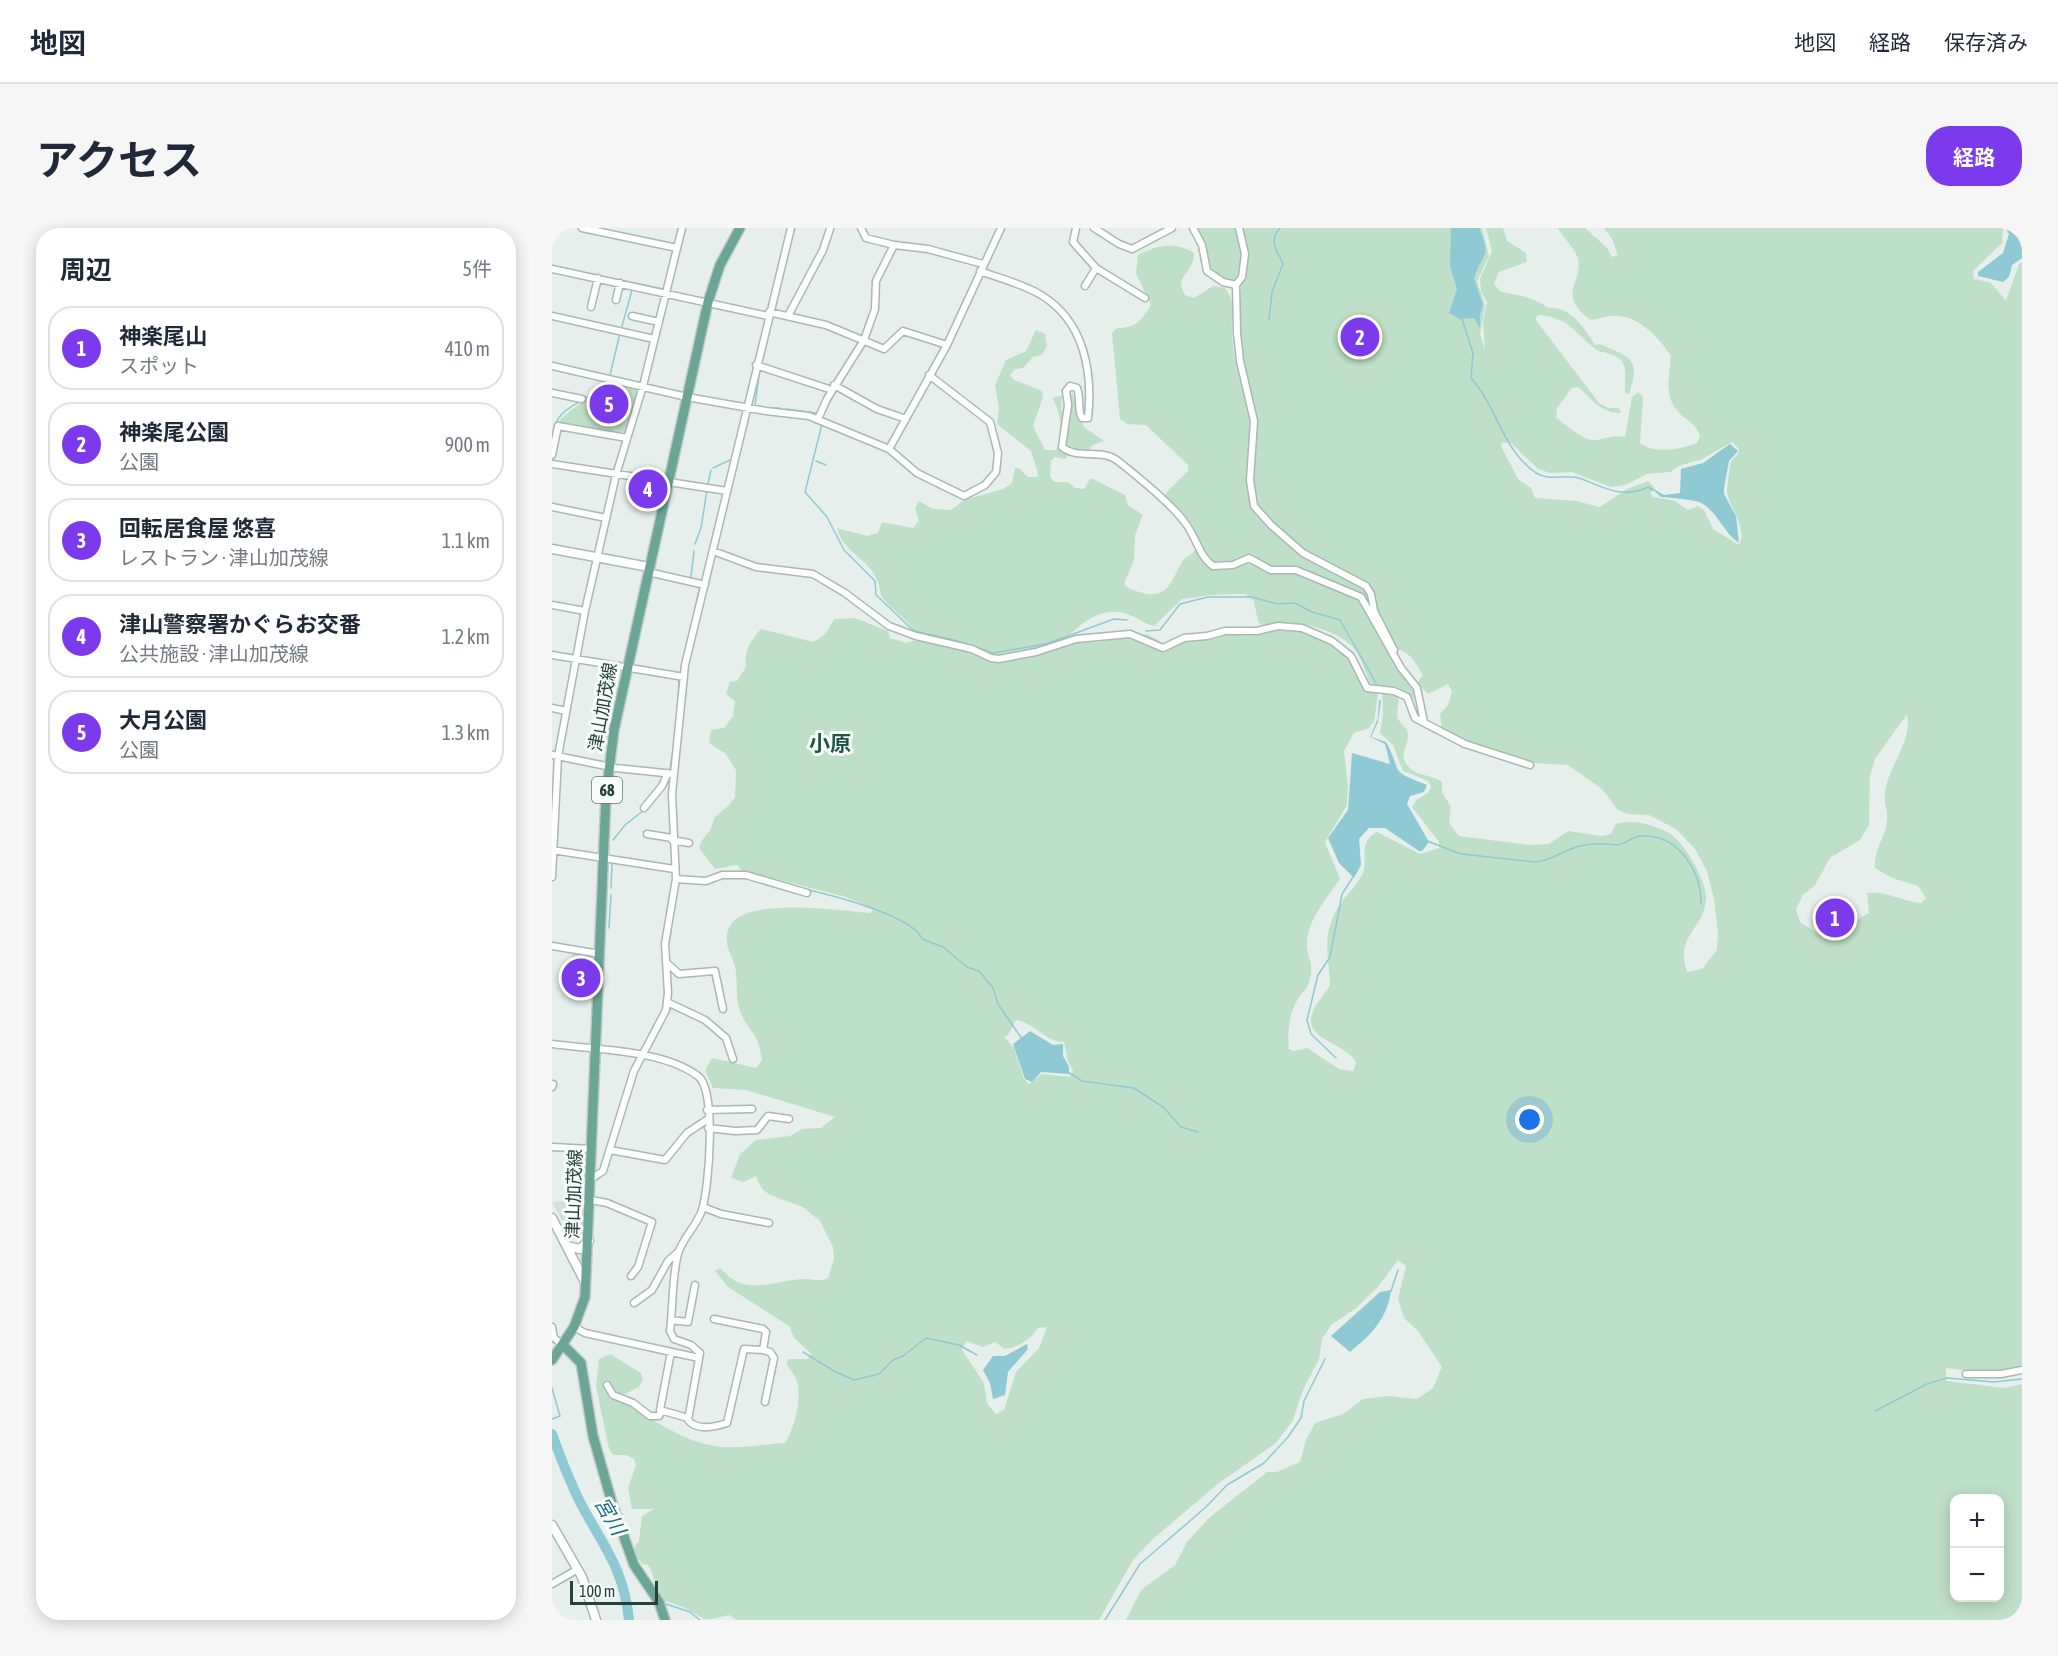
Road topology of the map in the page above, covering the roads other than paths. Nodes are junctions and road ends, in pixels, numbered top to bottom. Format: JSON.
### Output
{"nodes":[{"id":1,"x":582,"y":228,"type":"edge"},
{"id":2,"x":682,"y":228,"type":"edge"},
{"id":3,"x":740,"y":228,"type":"edge"},
{"id":4,"x":791,"y":228,"type":"edge"},
{"id":5,"x":861,"y":228,"type":"edge"},
{"id":6,"x":1001,"y":228,"type":"edge"},
{"id":7,"x":1076,"y":228,"type":"edge"},
{"id":8,"x":1094,"y":228,"type":"edge"},
{"id":9,"x":1172,"y":228,"type":"edge"},
{"id":10,"x":1193,"y":228,"type":"edge"},
{"id":11,"x":1239,"y":228,"type":"edge"},
{"id":12,"x":830,"y":229,"type":"edge"},
{"id":13,"x":894,"y":245,"type":"junction"},
{"id":14,"x":677,"y":248,"type":"junction"},
{"id":15,"x":982,"y":267,"type":"junction"},
{"id":16,"x":1096,"y":268,"type":"junction"},
{"id":17,"x":552,"y":269,"type":"edge"},
{"id":18,"x":598,"y":278,"type":"junction"},
{"id":19,"x":620,"y":283,"type":"junction"},
{"id":20,"x":1236,"y":285,"type":"junction"},
{"id":21,"x":1085,"y":286,"type":"dead end"},
{"id":22,"x":666,"y":293,"type":"junction"},
{"id":23,"x":1146,"y":298,"type":"dead end"},
{"id":24,"x":616,"y":300,"type":"dead end"},
{"id":25,"x":708,"y":302,"type":"junction"},
{"id":26,"x":591,"y":307,"type":"dead end"},
{"id":27,"x":769,"y":314,"type":"junction"},
{"id":28,"x":552,"y":316,"type":"edge"},
{"id":29,"x":632,"y":316,"type":"dead end"},
{"id":30,"x":788,"y":316,"type":"junction"},
{"id":31,"x":659,"y":322,"type":"junction"},
{"id":32,"x":654,"y":339,"type":"junction"},
{"id":33,"x":862,"y":342,"type":"junction"},
{"id":34,"x":947,"y":345,"type":"junction"},
{"id":35,"x":756,"y":365,"type":"junction"},
{"id":36,"x":552,"y":366,"type":"edge"},
{"id":37,"x":929,"y":375,"type":"junction"},
{"id":38,"x":642,"y":386,"type":"junction"},
{"id":39,"x":833,"y":387,"type":"junction"},
{"id":40,"x":552,"y":393,"type":"edge"},
{"id":41,"x":687,"y":397,"type":"junction"},
{"id":42,"x":582,"y":399,"type":"dead end"},
{"id":43,"x":747,"y":408,"type":"junction"},
{"id":44,"x":819,"y":419,"type":"junction"},
{"id":45,"x":906,"y":419,"type":"junction"},
{"id":46,"x":627,"y":438,"type":"junction"},
{"id":47,"x":888,"y":449,"type":"junction"},
{"id":48,"x":552,"y":455,"type":"edge"},
{"id":49,"x":552,"y":464,"type":"edge"},
{"id":50,"x":616,"y":475,"type":"junction"},
{"id":51,"x":668,"y":483,"type":"junction"},
{"id":52,"x":727,"y":491,"type":"junction"},
{"id":53,"x":552,"y":507,"type":"edge"},
{"id":54,"x":606,"y":518,"type":"junction"},
{"id":55,"x":552,"y":549,"type":"edge"},
{"id":56,"x":713,"y":551,"type":"junction"},
{"id":57,"x":596,"y":557,"type":"junction"},
{"id":58,"x":648,"y":569,"type":"junction"},
{"id":59,"x":705,"y":585,"type":"junction"},
{"id":60,"x":552,"y":605,"type":"edge"},
{"id":61,"x":585,"y":611,"type":"junction"},
{"id":62,"x":552,"y":655,"type":"edge"},
{"id":63,"x":1394,"y":656,"type":"junction"},
{"id":64,"x":576,"y":660,"type":"junction"},
{"id":65,"x":627,"y":667,"type":"junction"},
{"id":66,"x":684,"y":677,"type":"junction"},
{"id":67,"x":552,"y":708,"type":"edge"},
{"id":68,"x":566,"y":711,"type":"junction"},
{"id":69,"x":1424,"y":722,"type":"junction"},
{"id":70,"x":555,"y":755,"type":"edge"},
{"id":71,"x":1530,"y":765,"type":"dead end"},
{"id":72,"x":609,"y":766,"type":"junction"},
{"id":73,"x":671,"y":774,"type":"junction"},
{"id":74,"x":554,"y":804,"type":"edge"},
{"id":75,"x":644,"y":808,"type":"dead end"},
{"id":76,"x":647,"y":834,"type":"dead end"},
{"id":77,"x":672,"y":839,"type":"junction"},
{"id":78,"x":689,"y":843,"type":"dead end"},
{"id":79,"x":553,"y":850,"type":"edge"},
{"id":80,"x":604,"y":858,"type":"junction"},
{"id":81,"x":674,"y":869,"type":"junction"},
{"id":82,"x":552,"y":877,"type":"edge"},
{"id":83,"x":676,"y":879,"type":"junction"},
{"id":84,"x":807,"y":893,"type":"dead end"},
{"id":85,"x":552,"y":946,"type":"edge"},
{"id":86,"x":600,"y":954,"type":"junction"},
{"id":87,"x":666,"y":962,"type":"junction"},
{"id":88,"x":667,"y":1002,"type":"junction"},
{"id":89,"x":723,"y":1009,"type":"dead end"},
{"id":90,"x":552,"y":1044,"type":"edge"},
{"id":91,"x":596,"y":1050,"type":"junction"},
{"id":92,"x":641,"y":1055,"type":"junction"},
{"id":93,"x":733,"y":1059,"type":"dead end"},
{"id":94,"x":752,"y":1109,"type":"dead end"},
{"id":95,"x":707,"y":1110,"type":"junction"},
{"id":96,"x":708,"y":1119,"type":"junction"},
{"id":97,"x":789,"y":1119,"type":"dead end"},
{"id":98,"x":708,"y":1128,"type":"junction"},
{"id":99,"x":552,"y":1147,"type":"edge"},
{"id":100,"x":592,"y":1149,"type":"junction"},
{"id":101,"x":610,"y":1150,"type":"junction"},
{"id":102,"x":591,"y":1179,"type":"junction"},
{"id":103,"x":591,"y":1200,"type":"junction"},
{"id":104,"x":703,"y":1207,"type":"junction"},
{"id":105,"x":553,"y":1220,"type":"edge"},
{"id":106,"x":768,"y":1223,"type":"dead end"},
{"id":107,"x":589,"y":1241,"type":"junction"},
{"id":108,"x":567,"y":1246,"type":"junction"},
{"id":109,"x":678,"y":1252,"type":"junction"},
{"id":110,"x":631,"y":1276,"type":"dead end"},
{"id":111,"x":586,"y":1285,"type":"junction"},
{"id":112,"x":695,"y":1285,"type":"dead end"},
{"id":113,"x":634,"y":1303,"type":"dead end"},
{"id":114,"x":714,"y":1319,"type":"dead end"},
{"id":115,"x":671,"y":1320,"type":"junction"},
{"id":116,"x":552,"y":1327,"type":"edge"},
{"id":117,"x":574,"y":1328,"type":"junction"},
{"id":118,"x":564,"y":1346,"type":"junction"},
{"id":119,"x":763,"y":1350,"type":"junction"},
{"id":120,"x":671,"y":1352,"type":"junction"},
{"id":121,"x":699,"y":1358,"type":"junction"},
{"id":122,"x":552,"y":1360,"type":"edge"},
{"id":123,"x":2022,"y":1370,"type":"edge"},
{"id":124,"x":1966,"y":1374,"type":"dead end"},
{"id":125,"x":607,"y":1385,"type":"dead end"},
{"id":126,"x":765,"y":1402,"type":"dead end"},
{"id":127,"x":661,"y":1411,"type":"junction"},
{"id":128,"x":688,"y":1418,"type":"junction"},
{"id":129,"x":552,"y":1525,"type":"edge"},
{"id":130,"x":578,"y":1569,"type":"junction"},
{"id":131,"x":552,"y":1584,"type":"edge"},
{"id":132,"x":596,"y":1620,"type":"edge"},
{"id":133,"x":665,"y":1620,"type":"edge"}],
"edges":[{"from":1,"to":14,"type":"street"},
{"from":2,"to":14,"type":"street"},
{"from":3,"to":25,"type":"main road","name":"津山加茂線","number":"68"},
{"from":4,"to":27,"type":"street"},
{"from":5,"to":13,"type":"street"},
{"from":6,"to":15,"type":"street"},
{"from":7,"to":16,"type":"street"},
{"from":8,"to":9,"type":"street"},
{"from":10,"to":20,"type":"street"},
{"from":11,"to":20,"type":"street"},
{"from":12,"to":30,"type":"street"},
{"from":13,"to":15,"type":"street"},
{"from":13,"to":33,"type":"street"},
{"from":14,"to":22,"type":"street"},
{"from":15,"to":34,"type":"street"},
{"from":15,"to":63,"type":"street"},
{"from":16,"to":21,"type":"street"},
{"from":16,"to":23,"type":"street"},
{"from":17,"to":18,"type":"street"},
{"from":18,"to":19,"type":"street"},
{"from":18,"to":26,"type":"street"},
{"from":19,"to":22,"type":"street"},
{"from":19,"to":24,"type":"street"},
{"from":20,"to":63,"type":"street"},
{"from":22,"to":25,"type":"street"},
{"from":22,"to":31,"type":"street"},
{"from":25,"to":27,"type":"street"},
{"from":25,"to":41,"type":"main road","name":"津山加茂線","number":"68"},
{"from":27,"to":30,"type":"street"},
{"from":27,"to":35,"type":"street"},
{"from":28,"to":32,"type":"street"},
{"from":29,"to":31,"type":"street"},
{"from":30,"to":33,"type":"street"},
{"from":31,"to":32,"type":"street"},
{"from":32,"to":38,"type":"street"},
{"from":33,"to":34,"type":"street"},
{"from":33,"to":39,"type":"street"},
{"from":34,"to":37,"type":"street"},
{"from":35,"to":39,"type":"street"},
{"from":35,"to":43,"type":"street"},
{"from":36,"to":38,"type":"street"},
{"from":37,"to":45,"type":"street"},
{"from":37,"to":47,"type":"street"},
{"from":38,"to":41,"type":"street"},
{"from":38,"to":46,"type":"street"},
{"from":39,"to":44,"type":"street"},
{"from":39,"to":45,"type":"street"},
{"from":40,"to":42,"type":"street"},
{"from":41,"to":43,"type":"street"},
{"from":41,"to":51,"type":"main road","name":"津山加茂線","number":"68"},
{"from":43,"to":44,"type":"street"},
{"from":43,"to":52,"type":"street"},
{"from":44,"to":47,"type":"street"},
{"from":45,"to":47,"type":"street"},
{"from":46,"to":48,"type":"street"},
{"from":46,"to":50,"type":"street"},
{"from":49,"to":50,"type":"street"},
{"from":50,"to":51,"type":"street"},
{"from":50,"to":54,"type":"street"},
{"from":51,"to":52,"type":"street"},
{"from":51,"to":58,"type":"main road","name":"津山加茂線","number":"68"},
{"from":52,"to":56,"type":"street"},
{"from":53,"to":54,"type":"street"},
{"from":54,"to":57,"type":"street"},
{"from":55,"to":57,"type":"street"},
{"from":56,"to":59,"type":"street"},
{"from":56,"to":69,"type":"street"},
{"from":57,"to":58,"type":"street"},
{"from":57,"to":61,"type":"street"},
{"from":58,"to":59,"type":"street"},
{"from":58,"to":65,"type":"main road","name":"津山加茂線","number":"68"},
{"from":59,"to":66,"type":"street"},
{"from":60,"to":61,"type":"street"},
{"from":61,"to":64,"type":"street"},
{"from":62,"to":64,"type":"street"},
{"from":63,"to":69,"type":"street"},
{"from":64,"to":65,"type":"street"},
{"from":64,"to":68,"type":"street"},
{"from":65,"to":66,"type":"street"},
{"from":65,"to":72,"type":"main road","name":"津山加茂線","number":"68"},
{"from":66,"to":73,"type":"street"},
{"from":67,"to":68,"type":"street"},
{"from":68,"to":70,"type":"street"},
{"from":69,"to":71,"type":"street"},
{"from":70,"to":72,"type":"street"},
{"from":70,"to":74,"type":"street"},
{"from":72,"to":73,"type":"street"},
{"from":72,"to":80,"type":"main road","name":"津山加茂線","number":"68"},
{"from":73,"to":75,"type":"street"},
{"from":73,"to":77,"type":"street"},
{"from":74,"to":79,"type":"street"},
{"from":76,"to":77,"type":"street"},
{"from":77,"to":78,"type":"street"},
{"from":77,"to":81,"type":"street"},
{"from":79,"to":80,"type":"street"},
{"from":79,"to":82,"type":"street"},
{"from":80,"to":81,"type":"street"},
{"from":80,"to":86,"type":"main road","name":"津山加茂線","number":"68"},
{"from":81,"to":83,"type":"street"},
{"from":83,"to":84,"type":"street"},
{"from":83,"to":87,"type":"street"},
{"from":85,"to":86,"type":"street"},
{"from":86,"to":91,"type":"main road","name":"津山加茂線","number":"68"},
{"from":87,"to":88,"type":"street"},
{"from":87,"to":89,"type":"street"},
{"from":88,"to":92,"type":"street"},
{"from":88,"to":93,"type":"street"},
{"from":90,"to":91,"type":"street"},
{"from":91,"to":92,"type":"street"},
{"from":91,"to":100,"type":"main road","name":"津山加茂線","number":"68"},
{"from":92,"to":95,"type":"street"},
{"from":92,"to":101,"type":"street"},
{"from":94,"to":95,"type":"street"},
{"from":95,"to":96,"type":"street"},
{"from":96,"to":98,"type":"street"},
{"from":96,"to":101,"type":"street"},
{"from":97,"to":98,"type":"street"},
{"from":98,"to":104,"type":"street"},
{"from":99,"to":100,"type":"street"},
{"from":100,"to":102,"type":"main road","name":"津山加茂線","number":"68"},
{"from":101,"to":102,"type":"street"},
{"from":102,"to":103,"type":"main road","name":"津山加茂線","number":"68"},
{"from":103,"to":107,"type":"main road","name":"津山加茂線","number":"68"},
{"from":103,"to":110,"type":"street"},
{"from":104,"to":106,"type":"street"},
{"from":104,"to":109,"type":"street"},
{"from":105,"to":108,"type":"street"},
{"from":107,"to":108,"type":"street"},
{"from":107,"to":111,"type":"main road","name":"津山加茂線","number":"68"},
{"from":108,"to":111,"type":"street"},
{"from":109,"to":113,"type":"street"},
{"from":109,"to":115,"type":"street"},
{"from":111,"to":117,"type":"main road","name":"津山加茂線","number":"68"},
{"from":112,"to":115,"type":"street"},
{"from":114,"to":119,"type":"street"},
{"from":115,"to":121,"type":"street"},
{"from":116,"to":118,"type":"street"},
{"from":117,"to":118,"type":"main road","name":"津山加茂線","number":"68"},
{"from":117,"to":120,"type":"street"},
{"from":118,"to":122,"type":"main road","name":"津山加茂線","number":"68"},
{"from":118,"to":133,"type":"main road"},
{"from":119,"to":126,"type":"street"},
{"from":119,"to":128,"type":"street"},
{"from":120,"to":121,"type":"street"},
{"from":120,"to":127,"type":"street"},
{"from":121,"to":128,"type":"street"},
{"from":123,"to":124,"type":"street"},
{"from":125,"to":127,"type":"street"},
{"from":127,"to":128,"type":"street"},
{"from":129,"to":130,"type":"street"},
{"from":130,"to":131,"type":"street"},
{"from":130,"to":132,"type":"street"}]}
